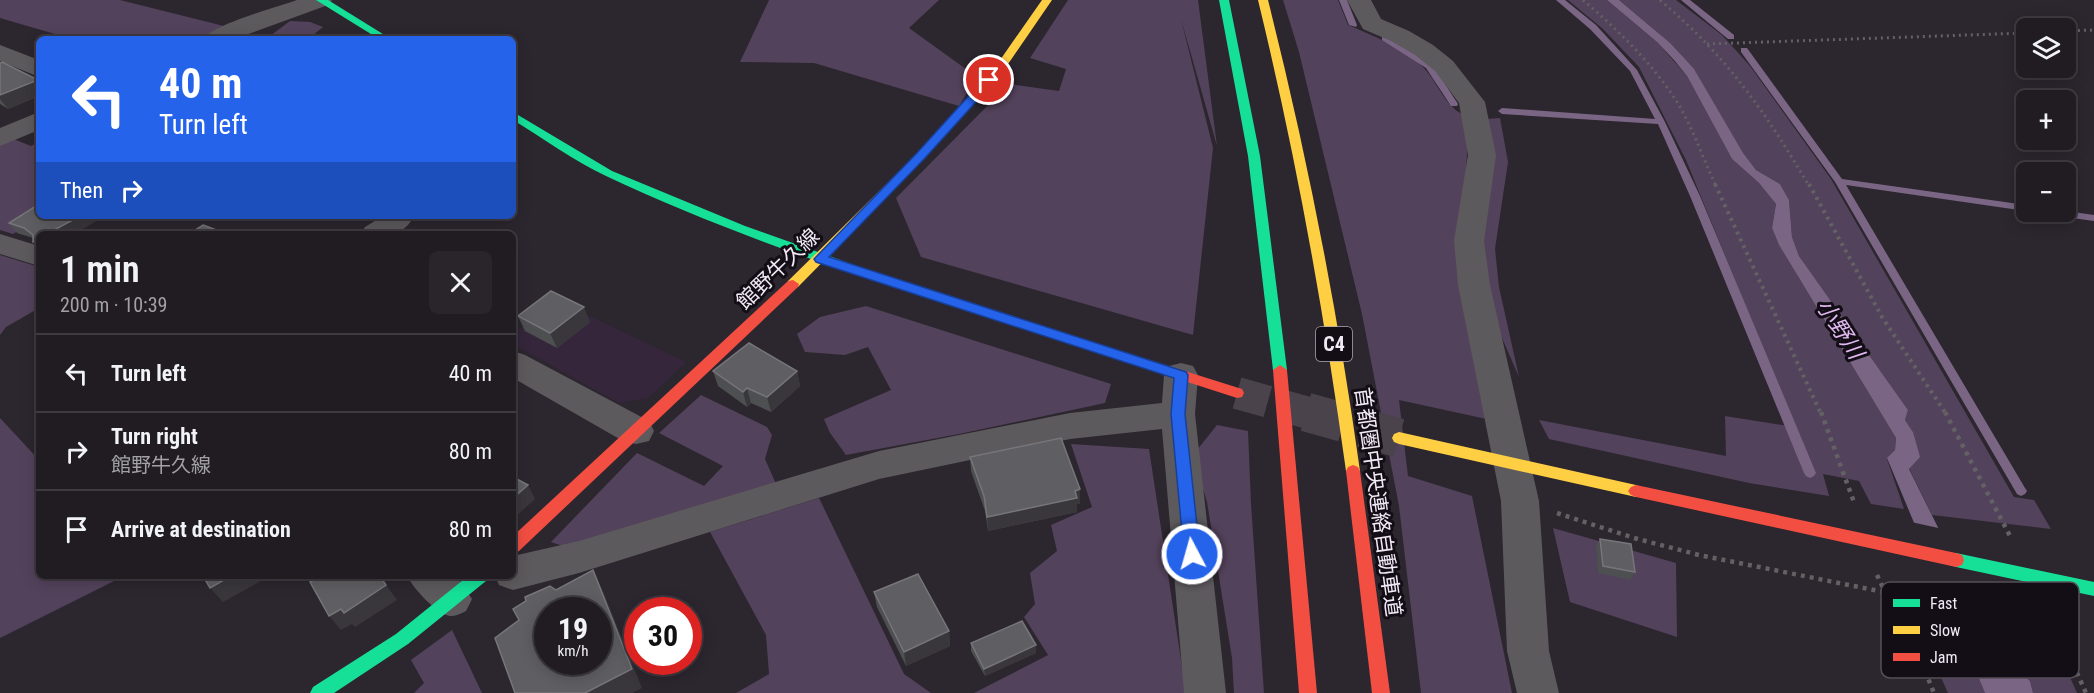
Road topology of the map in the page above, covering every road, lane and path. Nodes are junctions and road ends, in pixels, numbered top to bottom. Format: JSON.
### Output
{"nodes":[{"id":1,"x":321,"y":0,"type":"edge"},
{"id":2,"x":1047,"y":0,"type":"edge"},
{"id":3,"x":1224,"y":0,"type":"edge"},
{"id":4,"x":1263,"y":0,"type":"edge"},
{"id":5,"x":1359,"y":0,"type":"edge"},
{"id":6,"x":1583,"y":0,"type":"edge"},
{"id":7,"x":1660,"y":0,"type":"edge"},
{"id":8,"x":2094,"y":30,"type":"edge"},
{"id":9,"x":2076,"y":31,"type":"edge"},
{"id":10,"x":2016,"y":33,"type":"edge"},
{"id":11,"x":222,"y":36,"type":"edge"},
{"id":12,"x":381,"y":36,"type":"edge"},
{"id":13,"x":1707,"y":44,"type":"junction"},
{"id":14,"x":0,"y":52,"type":"edge"},
{"id":15,"x":33,"y":66,"type":"edge"},
{"id":16,"x":0,"y":75,"type":"edge"},
{"id":17,"x":516,"y":117,"type":"edge"},
{"id":18,"x":36,"y":121,"type":"edge"},
{"id":19,"x":0,"y":138,"type":"edge"},
{"id":20,"x":0,"y":244,"type":"edge"},
{"id":21,"x":36,"y":255,"type":"edge"},
{"id":22,"x":820,"y":259,"type":"junction"},
{"id":23,"x":516,"y":365,"type":"edge"},
{"id":24,"x":1181,"y":375,"type":"junction"},
{"id":25,"x":1237,"y":393,"type":"tunnel mouth"},
{"id":26,"x":1178,"y":414,"type":"junction"},
{"id":27,"x":636,"y":431,"type":"junction"},
{"id":28,"x":1399,"y":438,"type":"tunnel mouth"},
{"id":29,"x":1514,"y":465,"type":"junction"},
{"id":30,"x":1520,"y":502,"type":"junction"},
{"id":31,"x":1866,"y":540,"type":"junction"},
{"id":32,"x":516,"y":543,"type":"edge"},
{"id":33,"x":516,"y":572,"type":"edge"},
{"id":34,"x":2030,"y":575,"type":"junction"},
{"id":35,"x":467,"y":582,"type":"edge"},
{"id":36,"x":2034,"y":582,"type":"edge"},
{"id":37,"x":2062,"y":582,"type":"edge"},
{"id":38,"x":1881,"y":583,"type":"edge"},
{"id":39,"x":2079,"y":586,"type":"edge"},
{"id":40,"x":2094,"y":589,"type":"edge"},
{"id":41,"x":1881,"y":591,"type":"edge"},
{"id":42,"x":2079,"y":675,"type":"edge"},
{"id":43,"x":1928,"y":678,"type":"edge"},
{"id":44,"x":319,"y":693,"type":"edge"},
{"id":45,"x":1205,"y":693,"type":"edge"},
{"id":46,"x":1308,"y":693,"type":"edge"},
{"id":47,"x":1381,"y":693,"type":"edge"},
{"id":48,"x":1538,"y":693,"type":"edge"},
{"id":49,"x":1934,"y":693,"type":"edge"},
{"id":50,"x":2086,"y":693,"type":"edge"}],
"edges":[{"from":1,"to":11,"type":"street"},
{"from":1,"to":12,"type":"main road"},
{"from":2,"to":22,"type":"main road","name":"館野牛久線"},
{"from":3,"to":46,"type":"main road"},
{"from":4,"to":47,"type":"main road","name":"首都圏中央連絡自動車道","number":"C4"},
{"from":5,"to":29,"type":"street"},
{"from":6,"to":31,"type":"path"},
{"from":7,"to":13,"type":"path"},
{"from":8,"to":9,"type":"path"},
{"from":10,"to":13,"type":"path"},
{"from":13,"to":34,"type":"path"},
{"from":14,"to":15,"type":"street"},
{"from":15,"to":16,"type":"street"},
{"from":17,"to":22,"type":"main road"},
{"from":18,"to":19,"type":"street"},
{"from":20,"to":21,"type":"street"},
{"from":22,"to":24,"type":"main road"},
{"from":22,"to":27,"type":"main road","name":"館野牛久線"},
{"from":23,"to":27,"type":"street"},
{"from":24,"to":25,"type":"main road"},
{"from":24,"to":26,"type":"street"},
{"from":26,"to":33,"type":"street"},
{"from":26,"to":45,"type":"street"},
{"from":27,"to":32,"type":"main road","name":"館野牛久線"},
{"from":28,"to":29,"type":"main road"},
{"from":29,"to":30,"type":"street"},
{"from":29,"to":31,"type":"main road"},
{"from":30,"to":41,"type":"path"},
{"from":30,"to":48,"type":"street"},
{"from":31,"to":34,"type":"main road"},
{"from":31,"to":38,"type":"path"},
{"from":34,"to":36,"type":"path"},
{"from":34,"to":37,"type":"main road"},
{"from":35,"to":44,"type":"main road"},
{"from":39,"to":40,"type":"main road"},
{"from":42,"to":50,"type":"path"},
{"from":43,"to":49,"type":"path"}]}
